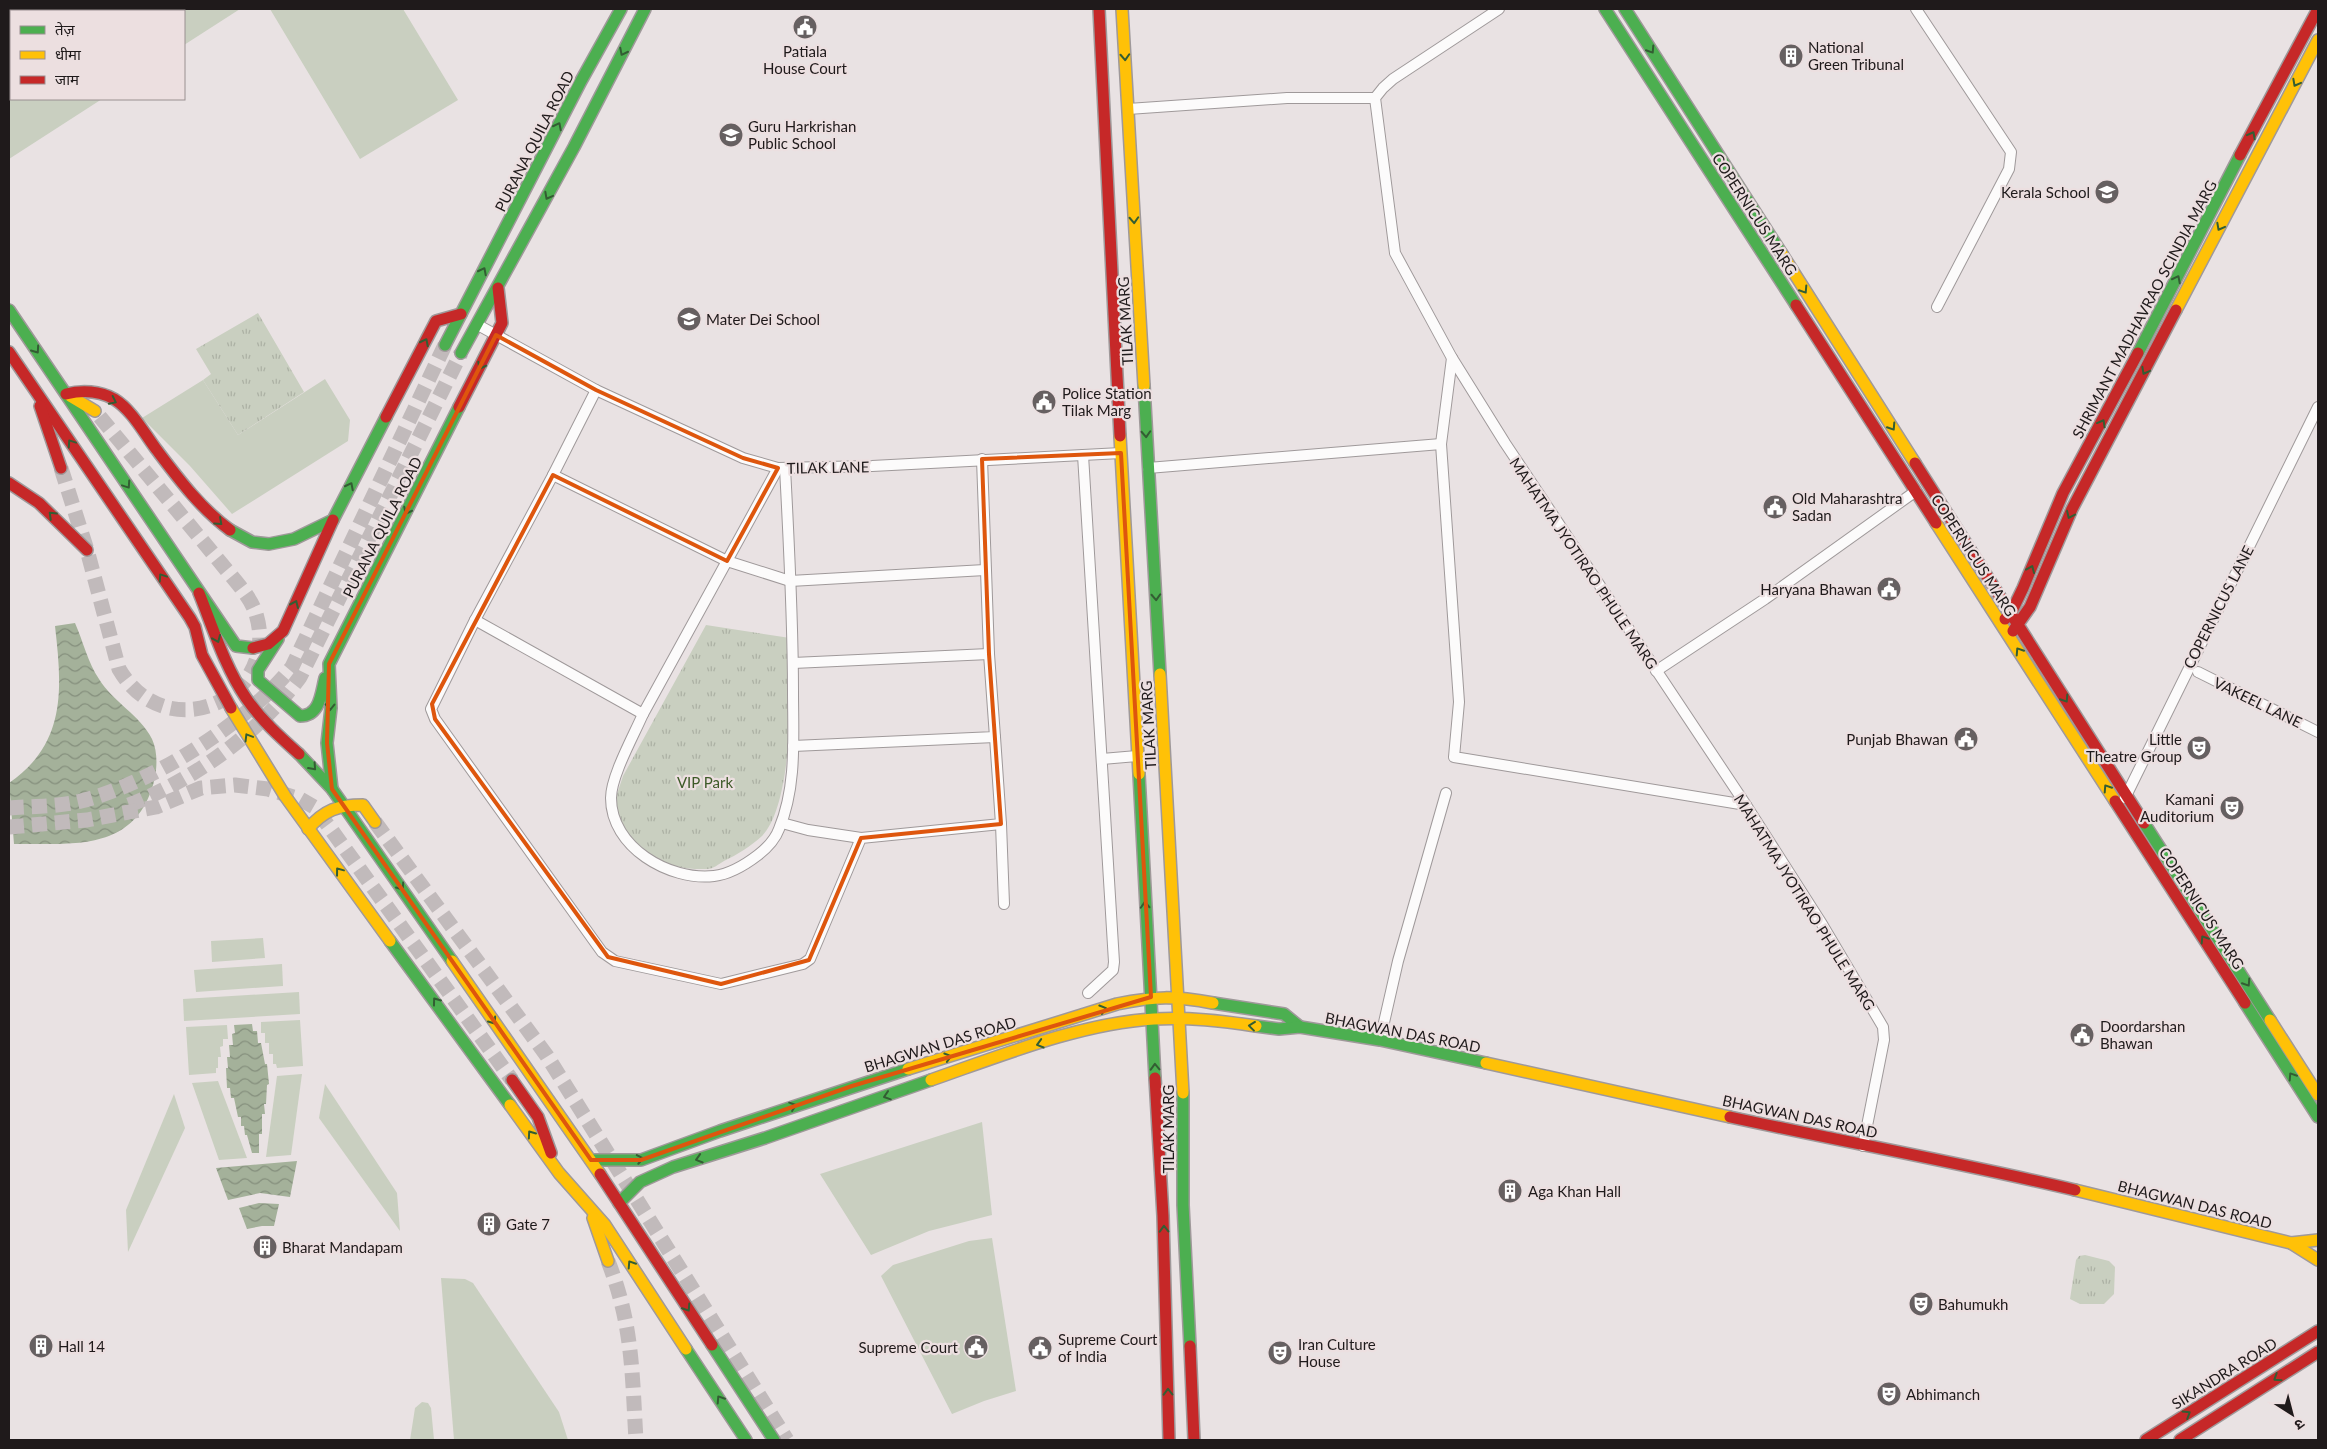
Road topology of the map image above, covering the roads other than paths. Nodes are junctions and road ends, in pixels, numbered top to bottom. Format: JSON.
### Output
{"nodes":[{"id":1,"x":621,"y":9,"type":"edge"},
{"id":2,"x":645,"y":9,"type":"edge"},
{"id":3,"x":1099,"y":9,"type":"edge"},
{"id":4,"x":1122,"y":9,"type":"edge"},
{"id":5,"x":1499,"y":9,"type":"edge"},
{"id":6,"x":1605,"y":9,"type":"edge"},
{"id":7,"x":1625,"y":9,"type":"edge"},
{"id":8,"x":1916,"y":9,"type":"edge"},
{"id":9,"x":2318,"y":9,"type":"edge"},
{"id":10,"x":2318,"y":40,"type":"edge"},
{"id":11,"x":1375,"y":98,"type":"junction"},
{"id":12,"x":1128,"y":109,"type":"junction"},
{"id":13,"x":498,"y":288,"type":"junction"},
{"id":14,"x":1937,"y":307,"type":"dead end"},
{"id":15,"x":9,"y":310,"type":"edge"},
{"id":16,"x":461,"y":314,"type":"junction"},
{"id":17,"x":478,"y":325,"type":"junction"},
{"id":18,"x":496,"y":334,"type":"junction"},
{"id":19,"x":445,"y":346,"type":"tunnel mouth"},
{"id":20,"x":9,"y":352,"type":"edge"},
{"id":21,"x":461,"y":353,"type":"tunnel mouth"},
{"id":22,"x":1452,"y":358,"type":"junction"},
{"id":23,"x":33,"y":387,"type":"junction"},
{"id":24,"x":596,"y":390,"type":"junction"},
{"id":25,"x":66,"y":394,"type":"junction"},
{"id":26,"x":2318,"y":407,"type":"edge"},
{"id":27,"x":95,"y":411,"type":"tunnel mouth"},
{"id":28,"x":1440,"y":444,"type":"junction"},
{"id":29,"x":1120,"y":452,"type":"junction"},
{"id":30,"x":1083,"y":454,"type":"junction"},
{"id":31,"x":982,"y":459,"type":"junction"},
{"id":32,"x":61,"y":468,"type":"tunnel mouth"},
{"id":33,"x":782,"y":468,"type":"junction"},
{"id":34,"x":1148,"y":468,"type":"junction"},
{"id":35,"x":553,"y":475,"type":"junction"},
{"id":36,"x":9,"y":483,"type":"edge"},
{"id":37,"x":1916,"y":491,"type":"junction"},
{"id":38,"x":332,"y":520,"type":"junction"},
{"id":39,"x":1954,"y":525,"type":"junction"},
{"id":40,"x":1943,"y":534,"type":"junction"},
{"id":41,"x":87,"y":550,"type":"dead end"},
{"id":42,"x":727,"y":561,"type":"junction"},
{"id":43,"x":986,"y":570,"type":"junction"},
{"id":44,"x":790,"y":581,"type":"junction"},
{"id":45,"x":199,"y":593,"type":"junction"},
{"id":46,"x":2010,"y":613,"type":"junction"},
{"id":47,"x":475,"y":620,"type":"junction"},
{"id":48,"x":2001,"y":624,"type":"junction"},
{"id":49,"x":2019,"y":625,"type":"junction"},
{"id":50,"x":283,"y":631,"type":"junction"},
{"id":51,"x":2008,"y":635,"type":"junction"},
{"id":52,"x":989,"y":654,"type":"junction"},
{"id":53,"x":793,"y":663,"type":"junction"},
{"id":54,"x":329,"y":664,"type":"junction"},
{"id":55,"x":1656,"y":671,"type":"junction"},
{"id":56,"x":2198,"y":672,"type":"dead end"},
{"id":57,"x":643,"y":714,"type":"junction"},
{"id":58,"x":2318,"y":732,"type":"edge"},
{"id":59,"x":995,"y":736,"type":"junction"},
{"id":60,"x":793,"y":746,"type":"junction"},
{"id":61,"x":1137,"y":756,"type":"junction"},
{"id":62,"x":1102,"y":759,"type":"junction"},
{"id":63,"x":332,"y":789,"type":"junction"},
{"id":64,"x":1446,"y":793,"type":"dead end"},
{"id":65,"x":2127,"y":795,"type":"junction"},
{"id":66,"x":343,"y":804,"type":"junction"},
{"id":67,"x":1746,"y":805,"type":"junction"},
{"id":68,"x":2119,"y":808,"type":"junction"},
{"id":69,"x":376,"y":822,"type":"tunnel mouth"},
{"id":70,"x":782,"y":823,"type":"junction"},
{"id":71,"x":1001,"y":824,"type":"junction"},
{"id":72,"x":308,"y":829,"type":"junction"},
{"id":73,"x":861,"y":838,"type":"junction"},
{"id":74,"x":1004,"y":904,"type":"dead end"},
{"id":75,"x":1088,"y":993,"type":"dead end"},
{"id":76,"x":1151,"y":997,"type":"junction"},
{"id":77,"x":1179,"y":997,"type":"junction"},
{"id":78,"x":1180,"y":1018,"type":"junction"},
{"id":79,"x":1152,"y":1019,"type":"junction"},
{"id":80,"x":1300,"y":1027,"type":"junction"},
{"id":81,"x":1380,"y":1040,"type":"junction"},
{"id":82,"x":512,"y":1080,"type":"tunnel mouth"},
{"id":83,"x":2318,"y":1095,"type":"edge"},
{"id":84,"x":2318,"y":1117,"type":"edge"},
{"id":85,"x":720,"y":1131,"type":"junction"},
{"id":86,"x":1863,"y":1146,"type":"junction"},
{"id":87,"x":727,"y":1150,"type":"junction"},
{"id":88,"x":591,"y":1160,"type":"junction"},
{"id":89,"x":559,"y":1173,"type":"junction"},
{"id":90,"x":584,"y":1202,"type":"junction"},
{"id":91,"x":619,"y":1203,"type":"junction"},
{"id":92,"x":2318,"y":1240,"type":"edge"},
{"id":93,"x":2291,"y":1243,"type":"junction"},
{"id":94,"x":2318,"y":1260,"type":"edge"},
{"id":95,"x":608,"y":1262,"type":"tunnel mouth"},
{"id":96,"x":2318,"y":1331,"type":"edge"},
{"id":97,"x":2318,"y":1352,"type":"edge"},
{"id":98,"x":2185,"y":1439,"type":"edge"},
{"id":99,"x":746,"y":1440,"type":"edge"},
{"id":100,"x":774,"y":1440,"type":"edge"},
{"id":101,"x":1169,"y":1440,"type":"edge"},
{"id":102,"x":1194,"y":1440,"type":"edge"},
{"id":103,"x":2146,"y":1440,"type":"edge"}],
"edges":[{"from":16,"to":1,"type":"main road","name":"PURANA QUILA ROAD","one_way":true},
{"from":2,"to":13,"type":"main road","one_way":true},
{"from":3,"to":29,"type":"main road","name":"TILAK MARG"},
{"from":4,"to":12,"type":"main road","name":"TILAK MARG","one_way":true},
{"from":5,"to":11,"type":"street"},
{"from":6,"to":37,"type":"main road","name":"COPERNICUS MARG"},
{"from":7,"to":39,"type":"main road","name":"COPERNICUS MARG","one_way":true},
{"from":8,"to":14,"type":"street"},
{"from":46,"to":9,"type":"main road","name":"SHRIMANT MADHAVRAO SCINDIA MARG","one_way":true},
{"from":10,"to":49,"type":"main road","name":"SHRIMANT MADHAVRAO SCINDIA MARG","one_way":true},
{"from":11,"to":12,"type":"street"},
{"from":11,"to":22,"type":"street","name":"MAHATMA JYOTIRAO PHULE MARG"},
{"from":12,"to":34,"type":"main road","name":"TILAK MARG","one_way":true},
{"from":13,"to":17,"type":"main road"},
{"from":13,"to":18,"type":"main road","name":"PURANA QUILA ROAD"},
{"from":15,"to":25,"type":"main road","one_way":true},
{"from":16,"to":19,"type":"main road","name":"PURANA QUILA ROAD"},
{"from":38,"to":16,"type":"main road","one_way":true},
{"from":17,"to":18,"type":"street","name":"TILAK LANE"},
{"from":17,"to":21,"type":"main road"},
{"from":18,"to":24,"type":"street","name":"TILAK LANE"},
{"from":18,"to":54,"type":"main road","name":"PURANA QUILA ROAD","one_way":true},
{"from":20,"to":23,"type":"main road"},
{"from":22,"to":28,"type":"street"},
{"from":22,"to":55,"type":"street","name":"MAHATMA JYOTIRAO PHULE MARG"},
{"from":23,"to":32,"type":"main road"},
{"from":72,"to":23,"type":"main road","one_way":true},
{"from":24,"to":33,"type":"street","name":"TILAK LANE"},
{"from":24,"to":35,"type":"street"},
{"from":25,"to":27,"type":"main road"},
{"from":25,"to":38,"type":"main road","one_way":true},
{"from":25,"to":45,"type":"main road","one_way":true},
{"from":26,"to":65,"type":"street","name":"COPERNICUS LANE"},
{"from":28,"to":34,"type":"street"},
{"from":28,"to":67,"type":"street"},
{"from":29,"to":30,"type":"street","name":"TILAK LANE"},
{"from":29,"to":61,"type":"main road","name":"TILAK MARG"},
{"from":30,"to":31,"type":"street","name":"TILAK LANE"},
{"from":30,"to":62,"type":"street"},
{"from":31,"to":33,"type":"street","name":"TILAK LANE"},
{"from":31,"to":43,"type":"street"},
{"from":33,"to":42,"type":"street"},
{"from":33,"to":44,"type":"street"},
{"from":34,"to":77,"type":"main road","name":"TILAK MARG","one_way":true},
{"from":35,"to":42,"type":"street"},
{"from":35,"to":47,"type":"street"},
{"from":41,"to":36,"type":"main road","one_way":true},
{"from":37,"to":40,"type":"main road","name":"COPERNICUS MARG"},
{"from":37,"to":55,"type":"street"},
{"from":50,"to":38,"type":"main road","one_way":true},
{"from":39,"to":40,"type":"main road"},
{"from":39,"to":46,"type":"main road","name":"COPERNICUS MARG"},
{"from":40,"to":48,"type":"main road","name":"COPERNICUS MARG"},
{"from":42,"to":44,"type":"street"},
{"from":42,"to":57,"type":"street"},
{"from":43,"to":44,"type":"street"},
{"from":43,"to":52,"type":"street"},
{"from":44,"to":53,"type":"street"},
{"from":45,"to":50,"type":"main road"},
{"from":45,"to":63,"type":"main road","one_way":true},
{"from":46,"to":48,"type":"main road","name":"SHRIMANT MADHAVRAO SCINDIA MARG"},
{"from":46,"to":49,"type":"main road","name":"COPERNICUS MARG"},
{"from":47,"to":57,"type":"street"},
{"from":47,"to":73,"type":"street"},
{"from":48,"to":51,"type":"main road","name":"COPERNICUS MARG"},
{"from":49,"to":51,"type":"main road","name":"SHRIMANT MADHAVRAO SCINDIA MARG"},
{"from":49,"to":65,"type":"main road","name":"COPERNICUS MARG","one_way":true},
{"from":50,"to":54,"type":"main road"},
{"from":68,"to":51,"type":"main road","name":"COPERNICUS MARG","one_way":true},
{"from":52,"to":53,"type":"street"},
{"from":52,"to":59,"type":"street"},
{"from":53,"to":60,"type":"street"},
{"from":54,"to":63,"type":"main road","name":"PURANA QUILA ROAD","one_way":true},
{"from":55,"to":67,"type":"street","name":"MAHATMA JYOTIRAO PHULE MARG"},
{"from":56,"to":58,"type":"street","name":"VAKEEL LANE"},
{"from":57,"to":70,"type":"street"},
{"from":59,"to":60,"type":"street"},
{"from":59,"to":71,"type":"street"},
{"from":60,"to":70,"type":"street"},
{"from":61,"to":62,"type":"street"},
{"from":76,"to":61,"type":"main road","name":"TILAK MARG","one_way":true},
{"from":62,"to":75,"type":"street"},
{"from":63,"to":66,"type":"main road"},
{"from":64,"to":81,"type":"street"},
{"from":65,"to":68,"type":"street","name":"COPERNICUS LANE"},
{"from":65,"to":83,"type":"main road","name":"COPERNICUS MARG","one_way":true},
{"from":66,"to":69,"type":"main road"},
{"from":66,"to":72,"type":"main road"},
{"from":66,"to":88,"type":"main road","one_way":true},
{"from":67,"to":86,"type":"street","name":"MAHATMA JYOTIRAO PHULE MARG"},
{"from":84,"to":68,"type":"main road","name":"COPERNICUS MARG","one_way":true},
{"from":70,"to":73,"type":"street"},
{"from":71,"to":73,"type":"street"},
{"from":71,"to":74,"type":"street"},
{"from":89,"to":72,"type":"main road","one_way":true},
{"from":76,"to":77,"type":"main road","name":"BHAGWAN DAS ROAD"},
{"from":76,"to":79,"type":"main road","name":"TILAK MARG"},
{"from":85,"to":76,"type":"main road","name":"BHAGWAN DAS ROAD","one_way":true},
{"from":77,"to":78,"type":"main road","name":"TILAK MARG"},
{"from":77,"to":80,"type":"main road","name":"BHAGWAN DAS ROAD"},
{"from":78,"to":79,"type":"main road","name":"BHAGWAN DAS ROAD"},
{"from":80,"to":78,"type":"main road","name":"BHAGWAN DAS ROAD","one_way":true},
{"from":78,"to":102,"type":"main road","name":"TILAK MARG"},
{"from":79,"to":87,"type":"main road","name":"BHAGWAN DAS ROAD","one_way":true},
{"from":101,"to":79,"type":"main road","name":"TILAK MARG","one_way":true},
{"from":80,"to":81,"type":"main road","name":"BHAGWAN DAS ROAD"},
{"from":81,"to":86,"type":"main road","name":"BHAGWAN DAS ROAD"},
{"from":82,"to":89,"type":"main road"},
{"from":85,"to":87,"type":"main road"},
{"from":88,"to":85,"type":"main road","name":"BHAGWAN DAS ROAD","one_way":true},
{"from":86,"to":93,"type":"main road","name":"BHAGWAN DAS ROAD"},
{"from":87,"to":91,"type":"main road","name":"BHAGWAN DAS ROAD","one_way":true},
{"from":88,"to":91,"type":"main road"},
{"from":89,"to":90,"type":"main road"},
{"from":90,"to":95,"type":"main road"},
{"from":99,"to":90,"type":"main road","one_way":true},
{"from":91,"to":100,"type":"main road","one_way":true},
{"from":92,"to":93,"type":"main road","name":"BHAGWAN DAS ROAD"},
{"from":93,"to":94,"type":"main road","name":"BHAGWAN DAS ROAD"},
{"from":103,"to":96,"type":"main road","name":"SIKANDRA ROAD","one_way":true},
{"from":97,"to":98,"type":"main road","one_way":true}]}
